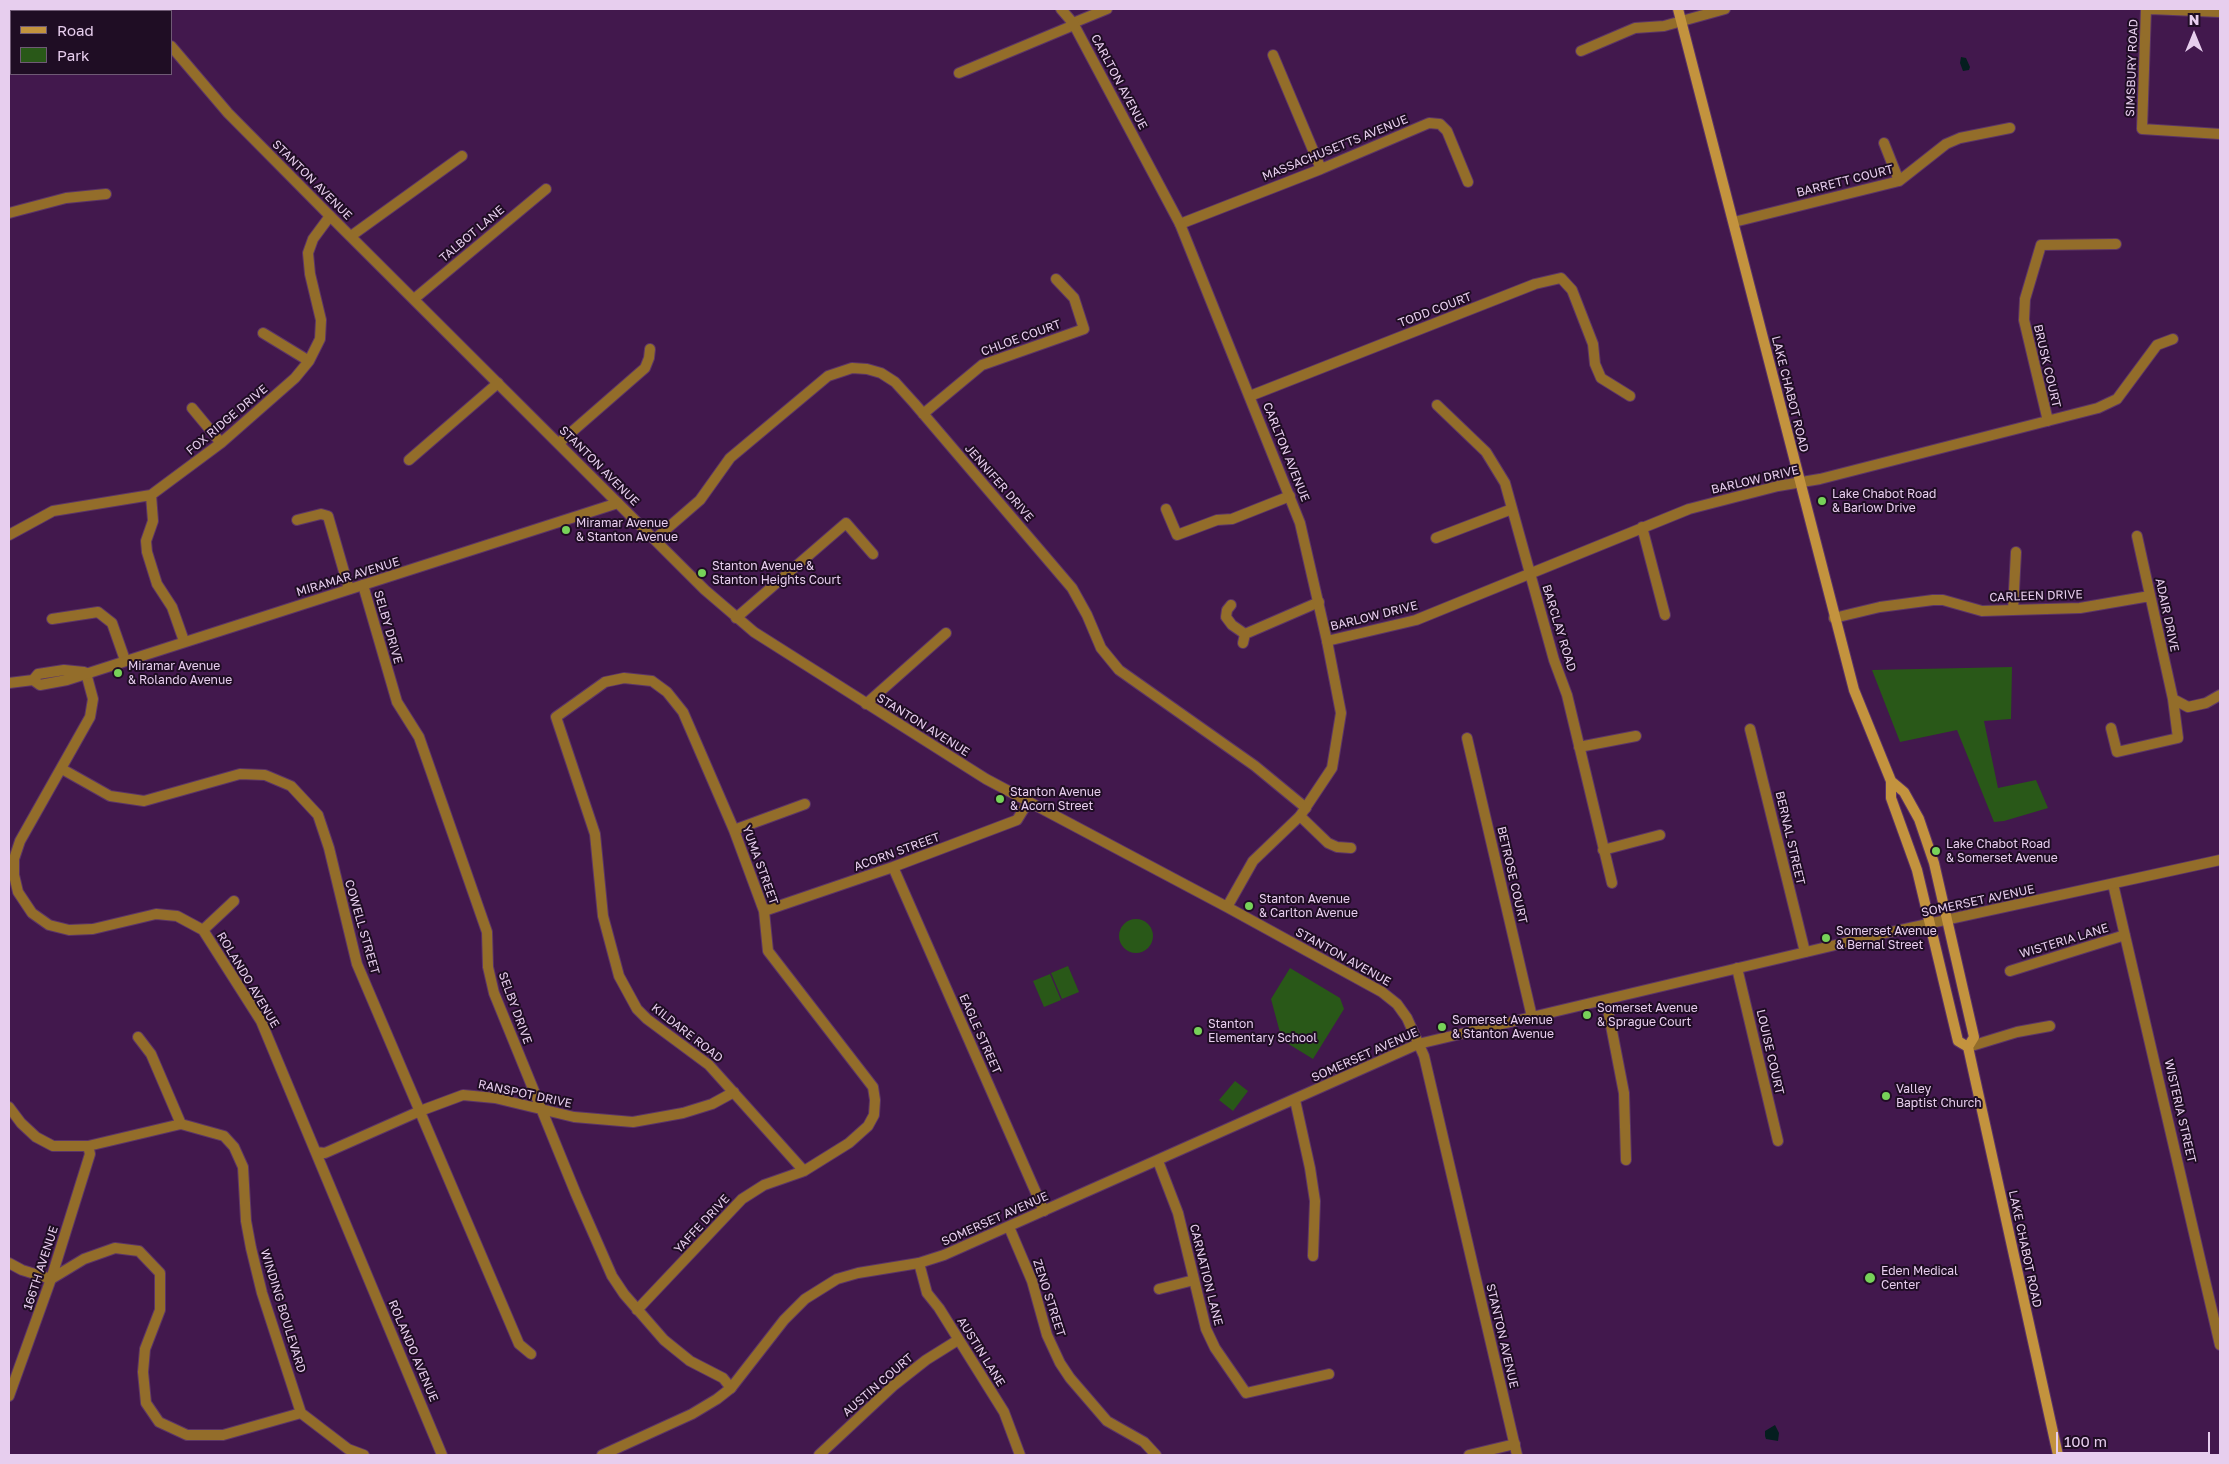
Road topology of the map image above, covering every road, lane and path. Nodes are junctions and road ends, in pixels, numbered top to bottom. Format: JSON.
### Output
{"nodes":[{"id":1,"x":1061,"y":9,"type":"edge"},
{"id":2,"x":1107,"y":9,"type":"edge"},
{"id":3,"x":1678,"y":9,"type":"edge"},
{"id":4,"x":1725,"y":9,"type":"edge"},
{"id":5,"x":2146,"y":9,"type":"edge"},
{"id":6,"x":2150,"y":9,"type":"edge"},
{"id":7,"x":2220,"y":12,"type":"edge"},
{"id":8,"x":1681,"y":20,"type":"junction"},
{"id":9,"x":1074,"y":24,"type":"junction"},
{"id":10,"x":172,"y":47,"type":"edge"},
{"id":11,"x":1581,"y":51,"type":"dead end"},
{"id":12,"x":1273,"y":55,"type":"dead end"},
{"id":13,"x":959,"y":73,"type":"dead end"},
{"id":14,"x":2010,"y":128,"type":"dead end"},
{"id":15,"x":2220,"y":134,"type":"edge"},
{"id":16,"x":1884,"y":143,"type":"dead end"},
{"id":17,"x":462,"y":156,"type":"dead end"},
{"id":18,"x":1321,"y":169,"type":"junction"},
{"id":19,"x":1899,"y":181,"type":"junction"},
{"id":20,"x":1468,"y":182,"type":"dead end"},
{"id":21,"x":546,"y":189,"type":"dead end"},
{"id":22,"x":106,"y":194,"type":"dead end"},
{"id":23,"x":9,"y":213,"type":"edge"},
{"id":24,"x":330,"y":216,"type":"junction"},
{"id":25,"x":1734,"y":222,"type":"junction"},
{"id":26,"x":1180,"y":224,"type":"junction"},
{"id":27,"x":351,"y":236,"type":"junction"},
{"id":28,"x":2116,"y":244,"type":"dead end"},
{"id":29,"x":1056,"y":279,"type":"dead end"},
{"id":30,"x":414,"y":299,"type":"junction"},
{"id":31,"x":263,"y":333,"type":"dead end"},
{"id":32,"x":2173,"y":339,"type":"dead end"},
{"id":33,"x":650,"y":349,"type":"dead end"},
{"id":34,"x":309,"y":361,"type":"junction"},
{"id":35,"x":498,"y":383,"type":"junction"},
{"id":36,"x":1250,"y":396,"type":"junction"},
{"id":37,"x":1630,"y":396,"type":"dead end"},
{"id":38,"x":1437,"y":405,"type":"dead end"},
{"id":39,"x":192,"y":408,"type":"dead end"},
{"id":40,"x":923,"y":414,"type":"junction"},
{"id":41,"x":2048,"y":421,"type":"junction"},
{"id":42,"x":221,"y":443,"type":"junction"},
{"id":43,"x":559,"y":443,"type":"junction"},
{"id":44,"x":409,"y":460,"type":"dead end"},
{"id":45,"x":1800,"y":482,"type":"junction"},
{"id":46,"x":151,"y":495,"type":"junction"},
{"id":47,"x":1290,"y":496,"type":"junction"},
{"id":48,"x":618,"y":504,"type":"junction"},
{"id":49,"x":1166,"y":509,"type":"dead end"},
{"id":50,"x":1512,"y":509,"type":"junction"},
{"id":51,"x":297,"y":520,"type":"dead end"},
{"id":52,"x":1642,"y":527,"type":"junction"},
{"id":53,"x":9,"y":535,"type":"edge"},
{"id":54,"x":2136,"y":536,"type":"dead end"},
{"id":55,"x":1436,"y":538,"type":"dead end"},
{"id":56,"x":655,"y":539,"type":"junction"},
{"id":57,"x":2016,"y":552,"type":"dead end"},
{"id":58,"x":873,"y":554,"type":"dead end"},
{"id":59,"x":1530,"y":573,"type":"junction"},
{"id":60,"x":363,"y":585,"type":"junction"},
{"id":61,"x":349,"y":589,"type":"junction"},
{"id":62,"x":2150,"y":596,"type":"junction"},
{"id":63,"x":1319,"y":602,"type":"junction"},
{"id":64,"x":1231,"y":605,"type":"dead end"},
{"id":65,"x":2012,"y":610,"type":"junction"},
{"id":66,"x":1665,"y":614,"type":"dead end"},
{"id":67,"x":736,"y":618,"type":"junction"},
{"id":68,"x":1834,"y":618,"type":"junction"},
{"id":69,"x":52,"y":620,"type":"dead end"},
{"id":70,"x":946,"y":633,"type":"dead end"},
{"id":71,"x":184,"y":641,"type":"junction"},
{"id":72,"x":1327,"y":641,"type":"junction"},
{"id":73,"x":125,"y":660,"type":"junction"},
{"id":74,"x":86,"y":673,"type":"junction"},
{"id":75,"x":9,"y":683,"type":"edge"},
{"id":76,"x":2220,"y":694,"type":"edge"},
{"id":77,"x":2173,"y":699,"type":"junction"},
{"id":78,"x":866,"y":704,"type":"junction"},
{"id":79,"x":556,"y":717,"type":"joint"},
{"id":80,"x":2111,"y":728,"type":"dead end"},
{"id":81,"x":1750,"y":729,"type":"dead end"},
{"id":82,"x":1636,"y":736,"type":"dead end"},
{"id":83,"x":1467,"y":738,"type":"dead end"},
{"id":84,"x":1579,"y":747,"type":"junction"},
{"id":85,"x":62,"y":769,"type":"junction"},
{"id":86,"x":1891,"y":781,"type":"junction"},
{"id":87,"x":1028,"y":802,"type":"junction"},
{"id":88,"x":805,"y":804,"type":"dead end"},
{"id":89,"x":1303,"y":812,"type":"junction"},
{"id":90,"x":734,"y":830,"type":"junction"},
{"id":91,"x":1660,"y":835,"type":"dead end"},
{"id":92,"x":1351,"y":848,"type":"dead end"},
{"id":93,"x":1602,"y":850,"type":"junction"},
{"id":94,"x":2220,"y":860,"type":"edge"},
{"id":95,"x":893,"y":867,"type":"junction"},
{"id":96,"x":1612,"y":883,"type":"dead end"},
{"id":97,"x":2113,"y":884,"type":"junction"},
{"id":98,"x":234,"y":901,"type":"dead end"},
{"id":99,"x":1227,"y":907,"type":"junction"},
{"id":100,"x":764,"y":911,"type":"junction"},
{"id":101,"x":1947,"y":920,"type":"junction"},
{"id":102,"x":1929,"y":924,"type":"junction"},
{"id":103,"x":203,"y":930,"type":"junction"},
{"id":104,"x":2125,"y":935,"type":"junction"},
{"id":105,"x":1805,"y":952,"type":"junction"},
{"id":106,"x":1737,"y":968,"type":"junction"},
{"id":107,"x":2010,"y":972,"type":"dead end"},
{"id":108,"x":1606,"y":1000,"type":"junction"},
{"id":109,"x":1532,"y":1017,"type":"junction"},
{"id":110,"x":2050,"y":1026,"type":"dead end"},
{"id":111,"x":138,"y":1038,"type":"dead end"},
{"id":112,"x":1418,"y":1044,"type":"junction"},
{"id":113,"x":1968,"y":1047,"type":"junction"},
{"id":114,"x":734,"y":1092,"type":"junction"},
{"id":115,"x":1295,"y":1100,"type":"junction"},
{"id":116,"x":9,"y":1107,"type":"edge"},
{"id":117,"x":540,"y":1109,"type":"junction"},
{"id":118,"x":420,"y":1111,"type":"junction"},
{"id":119,"x":181,"y":1124,"type":"junction"},
{"id":120,"x":1778,"y":1141,"type":"dead end"},
{"id":121,"x":849,"y":1143,"type":"joint"},
{"id":122,"x":88,"y":1146,"type":"junction"},
{"id":123,"x":316,"y":1152,"type":"junction"},
{"id":124,"x":1626,"y":1160,"type":"dead end"},
{"id":125,"x":1158,"y":1161,"type":"junction"},
{"id":126,"x":804,"y":1171,"type":"junction"},
{"id":127,"x":1044,"y":1211,"type":"junction"},
{"id":128,"x":1009,"y":1227,"type":"junction"},
{"id":129,"x":1313,"y":1256,"type":"dead end"},
{"id":130,"x":9,"y":1263,"type":"edge"},
{"id":131,"x":919,"y":1263,"type":"junction"},
{"id":132,"x":51,"y":1279,"type":"junction"},
{"id":133,"x":1194,"y":1280,"type":"junction"},
{"id":134,"x":1159,"y":1289,"type":"dead end"},
{"id":135,"x":638,"y":1310,"type":"junction"},
{"id":136,"x":958,"y":1340,"type":"junction"},
{"id":137,"x":2220,"y":1345,"type":"edge"},
{"id":138,"x":531,"y":1354,"type":"dead end"},
{"id":139,"x":1329,"y":1374,"type":"dead end"},
{"id":140,"x":731,"y":1388,"type":"junction"},
{"id":141,"x":9,"y":1396,"type":"edge"},
{"id":142,"x":301,"y":1413,"type":"junction"},
{"id":143,"x":1515,"y":1444,"type":"junction"},
{"id":144,"x":364,"y":1455,"type":"edge"},
{"id":145,"x":442,"y":1455,"type":"edge"},
{"id":146,"x":602,"y":1455,"type":"edge"},
{"id":147,"x":819,"y":1455,"type":"edge"},
{"id":148,"x":1020,"y":1455,"type":"edge"},
{"id":149,"x":1156,"y":1455,"type":"edge"},
{"id":150,"x":1468,"y":1455,"type":"edge"},
{"id":151,"x":1517,"y":1455,"type":"edge"},
{"id":152,"x":2058,"y":1455,"type":"edge"}],
"edges":[{"from":1,"to":9,"type":"street","name":"CARLTON AVENUE"},
{"from":2,"to":9,"type":"street"},
{"from":3,"to":8,"type":"main road","name":"LAKE CHABOT ROAD"},
{"from":4,"to":8,"type":"street"},
{"from":5,"to":15,"type":"street","name":"SIMSBURY ROAD"},
{"from":6,"to":7,"type":"street"},
{"from":8,"to":11,"type":"street"},
{"from":8,"to":25,"type":"main road","name":"LAKE CHABOT ROAD"},
{"from":9,"to":13,"type":"street"},
{"from":9,"to":26,"type":"street","name":"CARLTON AVENUE"},
{"from":10,"to":24,"type":"street","name":"STANTON AVENUE"},
{"from":12,"to":18,"type":"street"},
{"from":14,"to":19,"type":"street","name":"BARRETT COURT"},
{"from":16,"to":19,"type":"street"},
{"from":17,"to":27,"type":"street"},
{"from":18,"to":20,"type":"street","name":"MASSACHUSETTS AVENUE"},
{"from":18,"to":26,"type":"street","name":"MASSACHUSETTS AVENUE"},
{"from":19,"to":25,"type":"street","name":"BARRETT COURT"},
{"from":21,"to":30,"type":"street","name":"TALBOT LANE"},
{"from":22,"to":23,"type":"street"},
{"from":24,"to":27,"type":"street","name":"STANTON AVENUE"},
{"from":24,"to":34,"type":"street","name":"FOX RIDGE DRIVE"},
{"from":25,"to":45,"type":"main road","name":"LAKE CHABOT ROAD"},
{"from":26,"to":36,"type":"street","name":"CARLTON AVENUE"},
{"from":27,"to":30,"type":"street","name":"STANTON AVENUE"},
{"from":28,"to":41,"type":"street","name":"BRUSK COURT"},
{"from":29,"to":40,"type":"street","name":"CHLOE COURT"},
{"from":30,"to":35,"type":"street","name":"STANTON AVENUE"},
{"from":31,"to":34,"type":"street"},
{"from":32,"to":41,"type":"street","name":"BARLOW DRIVE"},
{"from":33,"to":43,"type":"street"},
{"from":34,"to":42,"type":"street","name":"FOX RIDGE DRIVE"},
{"from":35,"to":43,"type":"street","name":"STANTON AVENUE"},
{"from":35,"to":44,"type":"street"},
{"from":36,"to":37,"type":"street","name":"TODD COURT"},
{"from":36,"to":47,"type":"street","name":"CARLTON AVENUE"},
{"from":38,"to":50,"type":"street","name":"BARCLAY ROAD"},
{"from":39,"to":42,"type":"street"},
{"from":40,"to":56,"type":"street","name":"JENNIFER DRIVE"},
{"from":40,"to":89,"type":"street","name":"JENNIFER DRIVE"},
{"from":41,"to":45,"type":"street","name":"BARLOW DRIVE"},
{"from":42,"to":46,"type":"street","name":"FOX RIDGE DRIVE"},
{"from":43,"to":48,"type":"street","name":"STANTON AVENUE"},
{"from":45,"to":52,"type":"street","name":"BARLOW DRIVE"},
{"from":45,"to":68,"type":"main road","name":"LAKE CHABOT ROAD"},
{"from":46,"to":53,"type":"street","name":"FOX RIDGE DRIVE"},
{"from":46,"to":71,"type":"street"},
{"from":47,"to":49,"type":"street"},
{"from":47,"to":63,"type":"street","name":"CARLTON AVENUE"},
{"from":48,"to":56,"type":"street","name":"STANTON AVENUE"},
{"from":48,"to":60,"type":"street","name":"MIRAMAR AVENUE"},
{"from":50,"to":55,"type":"street"},
{"from":50,"to":59,"type":"street","name":"BARCLAY ROAD"},
{"from":51,"to":61,"type":"street"},
{"from":52,"to":59,"type":"street","name":"BARLOW DRIVE"},
{"from":52,"to":66,"type":"street"},
{"from":54,"to":62,"type":"street","name":"ADAIR DRIVE"},
{"from":56,"to":67,"type":"street","name":"STANTON AVENUE"},
{"from":57,"to":65,"type":"street"},
{"from":58,"to":67,"type":"street"},
{"from":59,"to":72,"type":"street","name":"BARLOW DRIVE"},
{"from":59,"to":84,"type":"street","name":"BARCLAY ROAD"},
{"from":60,"to":61,"type":"street","name":"MIRAMAR AVENUE"},
{"from":60,"to":117,"type":"street","name":"SELBY DRIVE"},
{"from":61,"to":71,"type":"street","name":"MIRAMAR AVENUE"},
{"from":62,"to":65,"type":"street","name":"CARLEEN DRIVE"},
{"from":62,"to":77,"type":"street","name":"ADAIR DRIVE"},
{"from":63,"to":64,"type":"street"},
{"from":63,"to":72,"type":"street","name":"CARLTON AVENUE"},
{"from":65,"to":68,"type":"street","name":"CARLEEN DRIVE"},
{"from":67,"to":78,"type":"street","name":"STANTON AVENUE"},
{"from":68,"to":86,"type":"main road","name":"LAKE CHABOT ROAD"},
{"from":69,"to":73,"type":"street"},
{"from":70,"to":78,"type":"street"},
{"from":71,"to":73,"type":"street","name":"MIRAMAR AVENUE"},
{"from":72,"to":89,"type":"street","name":"CARLTON AVENUE"},
{"from":73,"to":74,"type":"street","name":"MIRAMAR AVENUE"},
{"from":74,"to":75,"type":"street","name":"MIRAMAR AVENUE"},
{"from":74,"to":85,"type":"street","name":"ROLANDO AVENUE"},
{"from":76,"to":77,"type":"street"},
{"from":77,"to":80,"type":"street","name":"ADAIR DRIVE"},
{"from":78,"to":87,"type":"street","name":"STANTON AVENUE"},
{"from":79,"to":90,"type":"street","name":"YUMA STREET"},
{"from":79,"to":114,"type":"street","name":"KILDARE ROAD"},
{"from":81,"to":105,"type":"street","name":"BERNAL STREET"},
{"from":82,"to":84,"type":"street"},
{"from":83,"to":109,"type":"street","name":"BETROSE COURT"},
{"from":84,"to":93,"type":"street","name":"BARCLAY ROAD"},
{"from":85,"to":103,"type":"street","name":"ROLANDO AVENUE"},
{"from":85,"to":118,"type":"street","name":"COWELL STREET"},
{"from":86,"to":101,"type":"main road","name":"LAKE CHABOT ROAD"},
{"from":86,"to":102,"type":"main road","name":"LAKE CHABOT ROAD"},
{"from":87,"to":95,"type":"street","name":"ACORN STREET"},
{"from":87,"to":99,"type":"street","name":"STANTON AVENUE"},
{"from":88,"to":90,"type":"street"},
{"from":89,"to":92,"type":"street","name":"JENNIFER DRIVE"},
{"from":89,"to":99,"type":"street","name":"CARLTON AVENUE"},
{"from":90,"to":100,"type":"street","name":"YUMA STREET"},
{"from":91,"to":93,"type":"street"},
{"from":93,"to":96,"type":"street","name":"BARCLAY ROAD"},
{"from":94,"to":97,"type":"street","name":"SOMERSET AVENUE"},
{"from":95,"to":100,"type":"street","name":"ACORN STREET"},
{"from":95,"to":127,"type":"street","name":"EAGLE STREET"},
{"from":97,"to":101,"type":"street","name":"SOMERSET AVENUE"},
{"from":97,"to":104,"type":"street","name":"WISTERIA STREET"},
{"from":98,"to":103,"type":"street"},
{"from":99,"to":112,"type":"street","name":"STANTON AVENUE"},
{"from":100,"to":121,"type":"street","name":"YUMA STREET"},
{"from":101,"to":102,"type":"street","name":"SOMERSET AVENUE"},
{"from":101,"to":113,"type":"main road","name":"LAKE CHABOT ROAD"},
{"from":102,"to":105,"type":"street","name":"SOMERSET AVENUE"},
{"from":102,"to":113,"type":"main road","name":"LAKE CHABOT ROAD"},
{"from":103,"to":123,"type":"street","name":"ROLANDO AVENUE"},
{"from":104,"to":107,"type":"street","name":"WISTERIA LANE"},
{"from":104,"to":137,"type":"street","name":"WISTERIA STREET"},
{"from":105,"to":106,"type":"street","name":"SOMERSET AVENUE"},
{"from":106,"to":108,"type":"street","name":"SOMERSET AVENUE"},
{"from":106,"to":120,"type":"street","name":"LOUISE COURT"},
{"from":108,"to":109,"type":"street","name":"SOMERSET AVENUE"},
{"from":108,"to":124,"type":"street"},
{"from":109,"to":112,"type":"street","name":"SOMERSET AVENUE"},
{"from":110,"to":113,"type":"street"},
{"from":111,"to":119,"type":"street"},
{"from":112,"to":115,"type":"street","name":"SOMERSET AVENUE"},
{"from":112,"to":143,"type":"street","name":"STANTON AVENUE"},
{"from":113,"to":152,"type":"main road","name":"LAKE CHABOT ROAD"},
{"from":114,"to":117,"type":"street","name":"RANSPOT DRIVE"},
{"from":114,"to":126,"type":"street","name":"KILDARE ROAD"},
{"from":115,"to":125,"type":"street","name":"SOMERSET AVENUE"},
{"from":115,"to":129,"type":"street"},
{"from":116,"to":122,"type":"street","name":"WINDING BOULEVARD"},
{"from":117,"to":118,"type":"street","name":"RANSPOT DRIVE"},
{"from":117,"to":135,"type":"street","name":"SELBY DRIVE"},
{"from":118,"to":123,"type":"street","name":"RANSPOT DRIVE"},
{"from":118,"to":138,"type":"street","name":"COWELL STREET"},
{"from":119,"to":122,"type":"street","name":"WINDING BOULEVARD"},
{"from":119,"to":142,"type":"street","name":"WINDING BOULEVARD"},
{"from":121,"to":126,"type":"street","name":"YAFFE DRIVE"},
{"from":122,"to":132,"type":"street","name":"166TH AVENUE"},
{"from":123,"to":145,"type":"street","name":"ROLANDO AVENUE"},
{"from":125,"to":127,"type":"street","name":"SOMERSET AVENUE"},
{"from":125,"to":133,"type":"street","name":"CARNATION LANE"},
{"from":126,"to":135,"type":"street","name":"YAFFE DRIVE"},
{"from":127,"to":128,"type":"street","name":"SOMERSET AVENUE"},
{"from":128,"to":131,"type":"street","name":"SOMERSET AVENUE"},
{"from":128,"to":149,"type":"street","name":"ZENO STREET"},
{"from":130,"to":132,"type":"street"},
{"from":131,"to":136,"type":"street","name":"AUSTIN LANE"},
{"from":131,"to":140,"type":"street","name":"SOMERSET AVENUE"},
{"from":132,"to":141,"type":"street","name":"166TH AVENUE"},
{"from":132,"to":142,"type":"street"},
{"from":133,"to":134,"type":"street"},
{"from":133,"to":139,"type":"street","name":"CARNATION LANE"},
{"from":135,"to":140,"type":"street","name":"SELBY DRIVE"},
{"from":136,"to":147,"type":"street","name":"AUSTIN COURT"},
{"from":136,"to":148,"type":"street","name":"AUSTIN LANE"},
{"from":140,"to":146,"type":"street","name":"SOMERSET AVENUE"},
{"from":142,"to":144,"type":"street"},
{"from":143,"to":150,"type":"street"},
{"from":143,"to":151,"type":"street","name":"STANTON AVENUE"}]}
